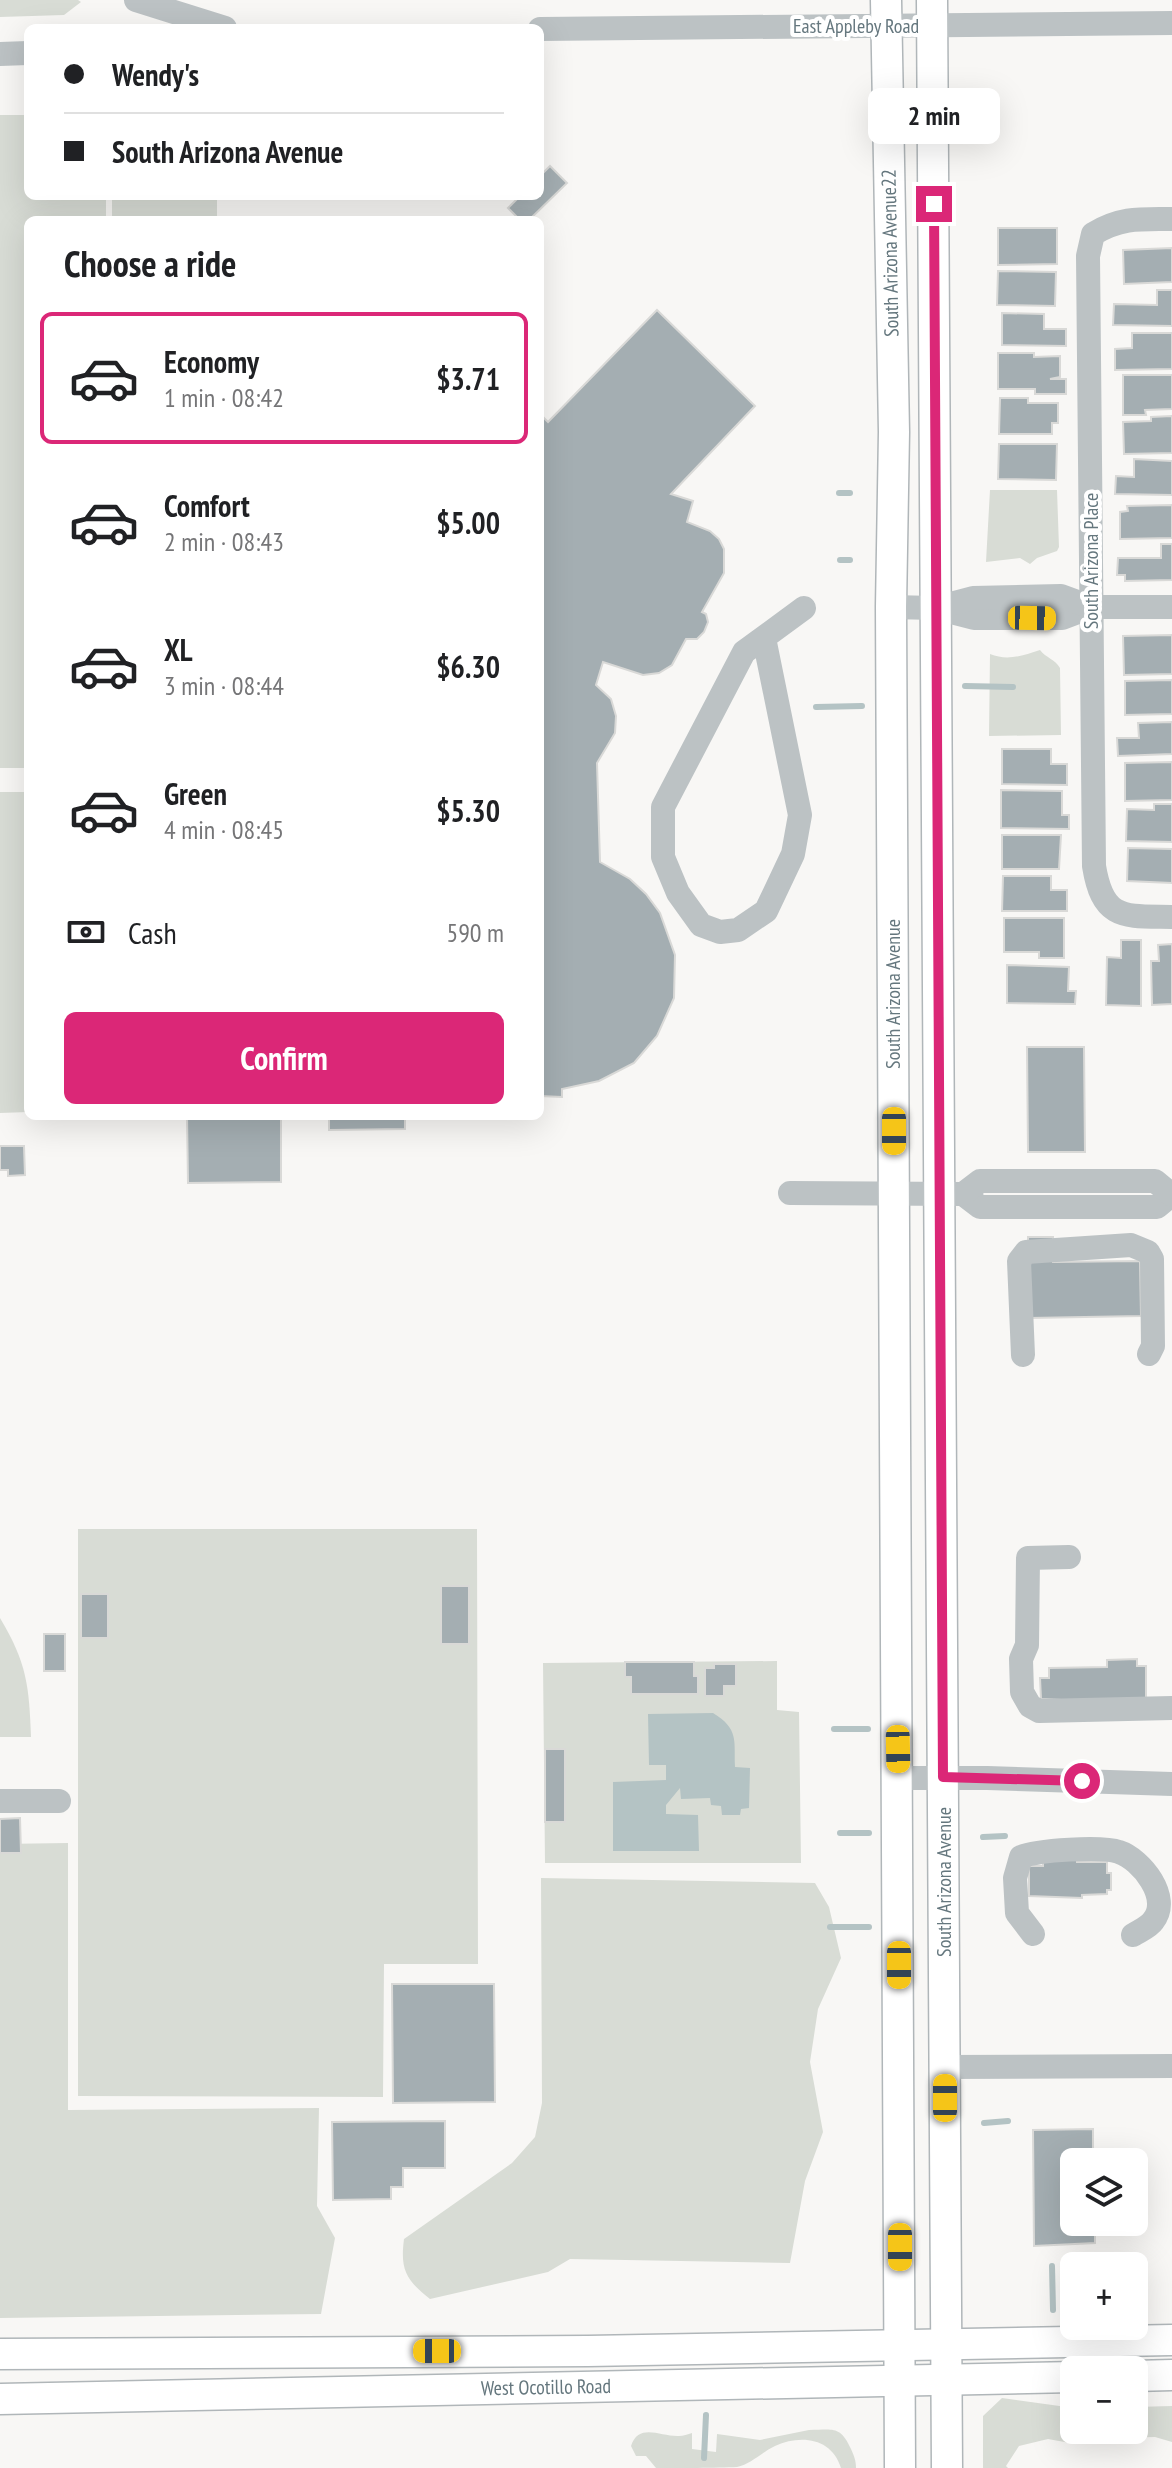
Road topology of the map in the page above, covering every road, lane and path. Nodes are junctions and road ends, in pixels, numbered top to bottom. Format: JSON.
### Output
{"nodes":[{"id":1,"x":136,"y":0,"type":"edge"},
{"id":2,"x":886,"y":13,"type":"edge"},
{"id":3,"x":932,"y":13,"type":"edge"},
{"id":4,"x":1172,"y":23,"type":"edge"},
{"id":5,"x":210,"y":24,"type":"edge"},
{"id":6,"x":544,"y":29,"type":"edge"},
{"id":7,"x":24,"y":53,"type":"edge"},
{"id":8,"x":0,"y":54,"type":"edge"},
{"id":9,"x":1172,"y":219,"type":"edge"},
{"id":10,"x":894,"y":432,"type":"joint"},
{"id":11,"x":891,"y":607,"type":"junction"},
{"id":12,"x":1091,"y":607,"type":"junction"},
{"id":13,"x":1172,"y":607,"type":"edge"},
{"id":14,"x":804,"y":608,"type":"dead end"},
{"id":15,"x":935,"y":608,"type":"junction"},
{"id":16,"x":764,"y":638,"type":"junction"},
{"id":17,"x":1172,"y":917,"type":"edge"},
{"id":18,"x":790,"y":1193,"type":"dead end"},
{"id":19,"x":894,"y":1194,"type":"junction"},
{"id":20,"x":951,"y":1194,"type":"junction"},
{"id":21,"x":1172,"y":1195,"type":"edge"},
{"id":22,"x":1149,"y":1354,"type":"dead end"},
{"id":23,"x":1023,"y":1355,"type":"dead end"},
{"id":24,"x":1069,"y":1557,"type":"dead end"},
{"id":25,"x":1172,"y":1708,"type":"edge"},
{"id":26,"x":943,"y":1777,"type":"junction"},
{"id":27,"x":898,"y":1778,"type":"junction"},
{"id":28,"x":1172,"y":1784,"type":"edge"},
{"id":29,"x":0,"y":1801,"type":"edge"},
{"id":30,"x":59,"y":1801,"type":"dead end"},
{"id":31,"x":1033,"y":1934,"type":"dead end"},
{"id":32,"x":1133,"y":1935,"type":"dead end"},
{"id":33,"x":1172,"y":2066,"type":"edge"},
{"id":34,"x":945,"y":2067,"type":"junction"},
{"id":35,"x":1172,"y":2340,"type":"edge"},
{"id":36,"x":947,"y":2344,"type":"junction"},
{"id":37,"x":900,"y":2346,"type":"junction"},
{"id":38,"x":0,"y":2354,"type":"edge"},
{"id":39,"x":1172,"y":2375,"type":"edge"},
{"id":40,"x":1148,"y":2376,"type":"edge"},
{"id":41,"x":1060,"y":2377,"type":"edge"},
{"id":42,"x":899,"y":2379,"type":"junction"},
{"id":43,"x":947,"y":2379,"type":"junction"},
{"id":44,"x":0,"y":2399,"type":"edge"},
{"id":45,"x":900,"y":2468,"type":"edge"},
{"id":46,"x":947,"y":2468,"type":"edge"}],
"edges":[{"from":1,"to":5,"type":"street"},
{"from":2,"to":3,"type":"street","name":"East Appleby Road"},
{"from":2,"to":6,"type":"street","name":"East Appleby Road"},
{"from":2,"to":10,"type":"main road","name":"South Arizona Avenue22"},
{"from":3,"to":4,"type":"street","name":"East Appleby Road"},
{"from":3,"to":15,"type":"main road","name":"South Arizona Avenue"},
{"from":7,"to":8,"type":"street"},
{"from":9,"to":12,"type":"street","name":"South Arizona Place"},
{"from":10,"to":11,"type":"main road","name":"South Arizona Avenue"},
{"from":11,"to":15,"type":"street"},
{"from":11,"to":19,"type":"main road","name":"South Arizona Avenue"},
{"from":12,"to":13,"type":"street"},
{"from":12,"to":15,"type":"street"},
{"from":12,"to":17,"type":"street","name":"South Arizona Place"},
{"from":14,"to":16,"type":"street"},
{"from":15,"to":20,"type":"main road","name":"South Arizona Avenue"},
{"from":16,"to":16,"type":"street"},
{"from":18,"to":19,"type":"street"},
{"from":19,"to":20,"type":"street"},
{"from":19,"to":27,"type":"main road","name":"South Arizona Avenue"},
{"from":20,"to":21,"type":"street"},
{"from":20,"to":26,"type":"main road","name":"South Arizona Avenue"},
{"from":22,"to":23,"type":"street"},
{"from":24,"to":25,"type":"street"},
{"from":26,"to":27,"type":"street"},
{"from":26,"to":28,"type":"street"},
{"from":26,"to":34,"type":"main road","name":"South Arizona Avenue"},
{"from":27,"to":37,"type":"main road","name":"South Arizona Avenue"},
{"from":29,"to":30,"type":"street"},
{"from":31,"to":32,"type":"street"},
{"from":33,"to":34,"type":"street"},
{"from":34,"to":36,"type":"main road","name":"South Arizona Avenue"},
{"from":35,"to":36,"type":"main road","name":"West Ocotillo Road"},
{"from":36,"to":37,"type":"main road","name":"West Ocotillo Road"},
{"from":36,"to":43,"type":"main road","name":"South Arizona Avenue"},
{"from":37,"to":38,"type":"main road","name":"West Ocotillo Road"},
{"from":37,"to":42,"type":"main road","name":"South Arizona Avenue"},
{"from":39,"to":40,"type":"main road"},
{"from":41,"to":43,"type":"main road","name":"West Ocotillo Road"},
{"from":42,"to":43,"type":"main road","name":"West Ocotillo Road"},
{"from":42,"to":44,"type":"main road","name":"West Ocotillo Road"},
{"from":42,"to":45,"type":"main road","name":"South Arizona Avenue"},
{"from":43,"to":46,"type":"main road","name":"South Arizona Avenue"}]}
